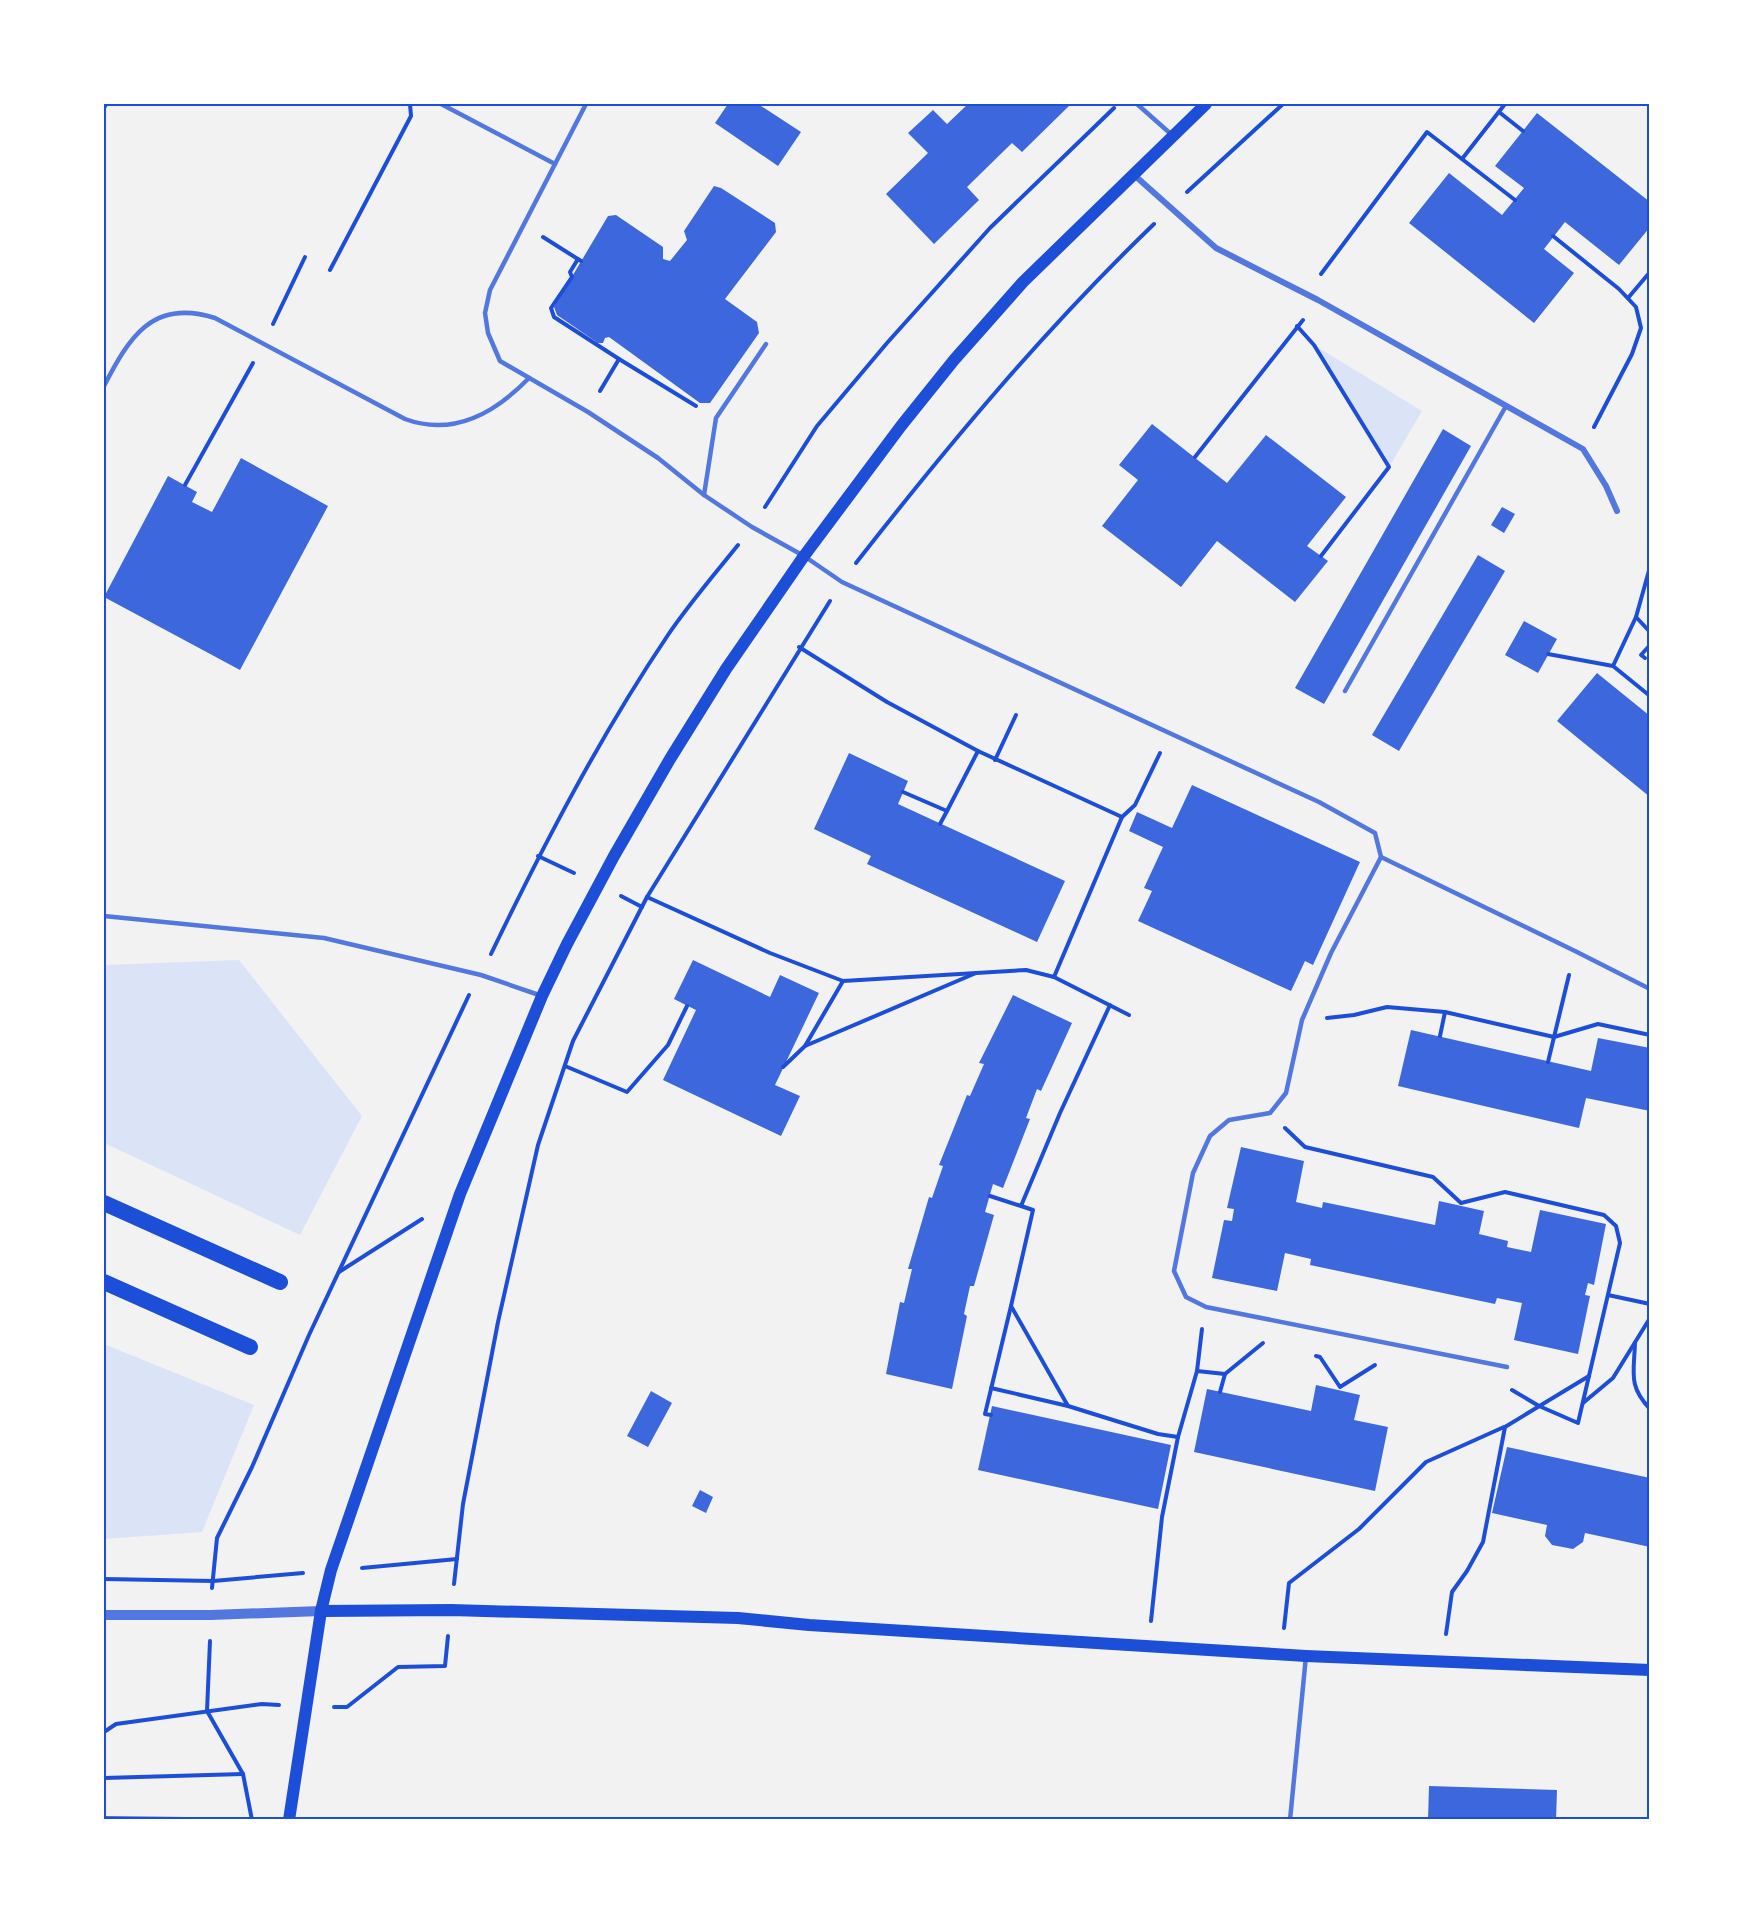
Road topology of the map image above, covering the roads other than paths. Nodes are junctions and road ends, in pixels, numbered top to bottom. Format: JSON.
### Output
{"nodes":[{"id":1,"x":441,"y":104,"type":"edge"},
{"id":2,"x":585,"y":104,"type":"edge"},
{"id":3,"x":1137,"y":104,"type":"edge"},
{"id":4,"x":1206,"y":104,"type":"edge"},
{"id":5,"x":1172,"y":135,"type":"junction"},
{"id":6,"x":555,"y":164,"type":"junction"},
{"id":7,"x":1132,"y":174,"type":"junction"},
{"id":8,"x":766,"y":344,"type":"dead end"},
{"id":9,"x":529,"y":378,"type":"junction"},
{"id":10,"x":104,"y":386,"type":"edge"},
{"id":11,"x":1506,"y":406,"type":"junction"},
{"id":12,"x":704,"y":495,"type":"junction"},
{"id":13,"x":1617,"y":511,"type":"dead end"},
{"id":14,"x":804,"y":556,"type":"junction"},
{"id":15,"x":1345,"y":691,"type":"dead end"},
{"id":16,"x":1382,"y":857,"type":"junction"},
{"id":17,"x":104,"y":916,"type":"edge"},
{"id":18,"x":1650,"y":989,"type":"edge"},
{"id":19,"x":542,"y":996,"type":"junction"},
{"id":20,"x":104,"y":1203,"type":"edge"},
{"id":21,"x":104,"y":1282,"type":"edge"},
{"id":22,"x":280,"y":1282,"type":"dead end"},
{"id":23,"x":250,"y":1347,"type":"dead end"},
{"id":24,"x":1507,"y":1367,"type":"dead end"},
{"id":25,"x":321,"y":1611,"type":"junction"},
{"id":26,"x":104,"y":1615,"type":"edge"},
{"id":27,"x":1306,"y":1656,"type":"junction"},
{"id":28,"x":1650,"y":1670,"type":"edge"},
{"id":29,"x":289,"y":1820,"type":"edge"},
{"id":30,"x":1290,"y":1820,"type":"edge"}],
"edges":[{"from":1,"to":6,"type":"lane"},
{"from":2,"to":6,"type":"lane"},
{"from":3,"to":5,"type":"lane"},
{"from":4,"to":5,"type":"main road"},
{"from":5,"to":7,"type":"main road"},
{"from":6,"to":9,"type":"lane"},
{"from":7,"to":11,"type":"street"},
{"from":7,"to":14,"type":"main road"},
{"from":8,"to":12,"type":"lane"},
{"from":9,"to":10,"type":"lane"},
{"from":9,"to":12,"type":"lane"},
{"from":11,"to":13,"type":"street"},
{"from":11,"to":15,"type":"lane"},
{"from":12,"to":14,"type":"lane"},
{"from":14,"to":16,"type":"lane"},
{"from":14,"to":19,"type":"main road"},
{"from":16,"to":18,"type":"lane"},
{"from":16,"to":24,"type":"lane"},
{"from":17,"to":19,"type":"lane"},
{"from":19,"to":25,"type":"main road"},
{"from":20,"to":22,"type":"highway"},
{"from":21,"to":23,"type":"highway"},
{"from":25,"to":26,"type":"street"},
{"from":25,"to":27,"type":"main road"},
{"from":25,"to":29,"type":"main road"},
{"from":27,"to":28,"type":"main road"},
{"from":27,"to":30,"type":"lane"}]}
